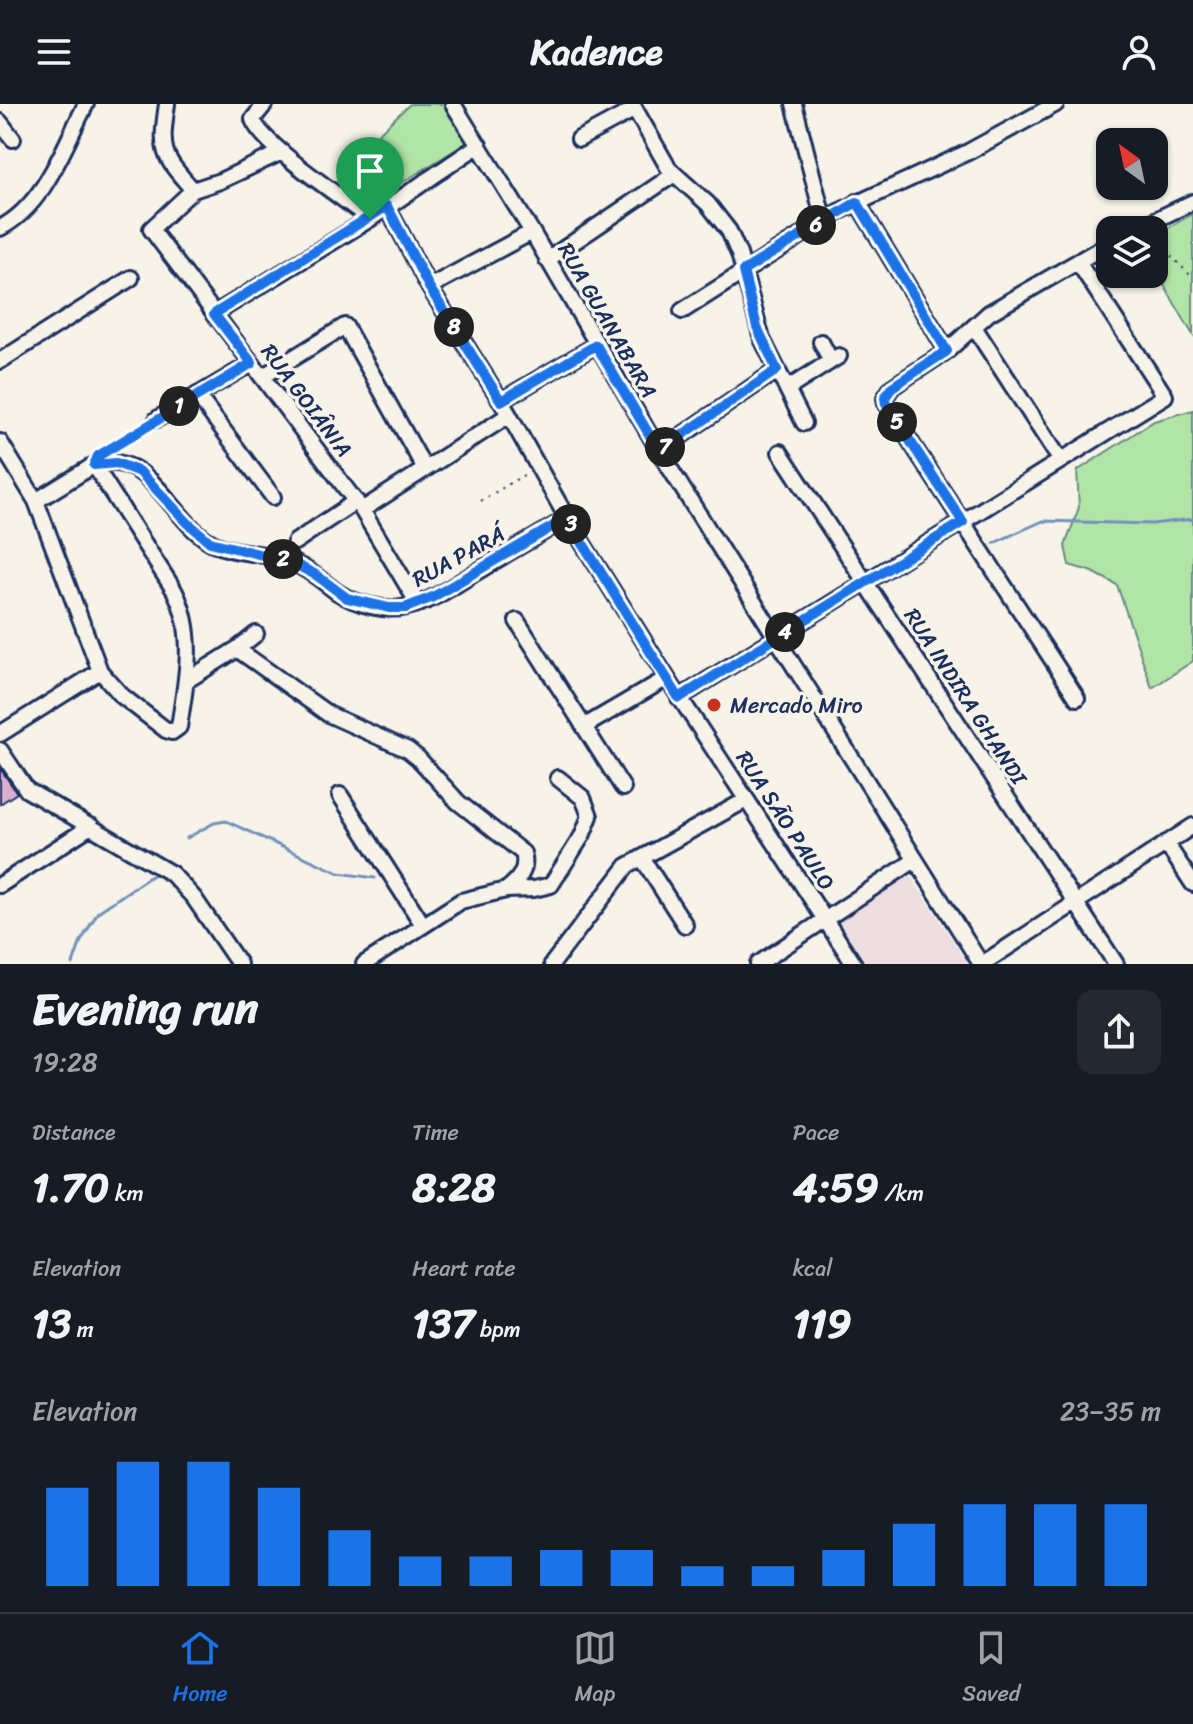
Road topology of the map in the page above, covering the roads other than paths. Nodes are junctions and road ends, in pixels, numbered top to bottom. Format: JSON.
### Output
{"nodes":[{"id":1,"x":86,"y":104,"type":"edge"},
{"id":2,"x":167,"y":104,"type":"edge"},
{"id":3,"x":265,"y":104,"type":"edge"},
{"id":4,"x":453,"y":104,"type":"edge"},
{"id":5,"x":794,"y":104,"type":"edge"},
{"id":6,"x":1056,"y":104,"type":"edge"},
{"id":7,"x":634,"y":106,"type":"edge"},
{"id":8,"x":0,"y":122,"type":"edge"},
{"id":9,"x":13,"y":139,"type":"dead end"},
{"id":10,"x":579,"y":139,"type":"dead end"},
{"id":11,"x":479,"y":145,"type":"junction"},
{"id":12,"x":282,"y":152,"type":"junction"},
{"id":13,"x":673,"y":175,"type":"junction"},
{"id":14,"x":193,"y":190,"type":"junction"},
{"id":15,"x":1193,"y":196,"type":"edge"},
{"id":16,"x":857,"y":202,"type":"junction"},
{"id":17,"x":1193,"y":202,"type":"edge"},
{"id":18,"x":387,"y":206,"type":"junction"},
{"id":19,"x":1172,"y":211,"type":"junction"},
{"id":20,"x":1162,"y":216,"type":"edge"},
{"id":21,"x":370,"y":219,"type":"junction"},
{"id":22,"x":824,"y":221,"type":"junction"},
{"id":23,"x":0,"y":228,"type":"edge"},
{"id":24,"x":532,"y":232,"type":"junction"},
{"id":25,"x":1096,"y":251,"type":"edge"},
{"id":26,"x":547,"y":260,"type":"junction"},
{"id":27,"x":1078,"y":262,"type":"junction"},
{"id":28,"x":743,"y":271,"type":"junction"},
{"id":29,"x":131,"y":278,"type":"dead end"},
{"id":30,"x":429,"y":287,"type":"junction"},
{"id":31,"x":682,"y":311,"type":"dead end"},
{"id":32,"x":214,"y":314,"type":"junction"},
{"id":33,"x":974,"y":327,"type":"junction"},
{"id":34,"x":821,"y":342,"type":"dead end"},
{"id":35,"x":596,"y":345,"type":"junction"},
{"id":36,"x":947,"y":351,"type":"junction"},
{"id":37,"x":0,"y":361,"type":"edge"},
{"id":38,"x":252,"y":363,"type":"junction"},
{"id":39,"x":777,"y":370,"type":"junction"},
{"id":40,"x":262,"y":377,"type":"junction"},
{"id":41,"x":787,"y":389,"type":"junction"},
{"id":42,"x":197,"y":395,"type":"junction"},
{"id":43,"x":505,"y":408,"type":"junction"},
{"id":44,"x":157,"y":419,"type":"road end"},
{"id":45,"x":804,"y":423,"type":"dead end"},
{"id":46,"x":0,"y":442,"type":"edge"},
{"id":47,"x":659,"y":451,"type":"junction"},
{"id":48,"x":780,"y":452,"type":"dead end"},
{"id":49,"x":1061,"y":461,"type":"junction"},
{"id":50,"x":94,"y":465,"type":"junction"},
{"id":51,"x":425,"y":469,"type":"junction"},
{"id":52,"x":273,"y":497,"type":"dead end"},
{"id":53,"x":36,"y":501,"type":"junction"},
{"id":54,"x":359,"y":506,"type":"junction"},
{"id":55,"x":567,"y":518,"type":"junction"},
{"id":56,"x":963,"y":522,"type":"junction"},
{"id":57,"x":295,"y":542,"type":"dead end"},
{"id":58,"x":865,"y":582,"type":"junction"},
{"id":59,"x":418,"y":604,"type":"junction"},
{"id":60,"x":517,"y":621,"type":"dead end"},
{"id":61,"x":256,"y":634,"type":"dead end"},
{"id":62,"x":775,"y":639,"type":"junction"},
{"id":63,"x":237,"y":649,"type":"junction"},
{"id":64,"x":100,"y":671,"type":"junction"},
{"id":65,"x":667,"y":678,"type":"junction"},
{"id":66,"x":186,"y":681,"type":"junction"},
{"id":67,"x":679,"y":698,"type":"junction"},
{"id":68,"x":1077,"y":698,"type":"dead end"},
{"id":69,"x":585,"y":726,"type":"junction"},
{"id":70,"x":0,"y":734,"type":"edge"},
{"id":71,"x":0,"y":750,"type":"edge"},
{"id":72,"x":558,"y":778,"type":"dead end"},
{"id":73,"x":623,"y":788,"type":"dead end"},
{"id":74,"x":340,"y":795,"type":"dead end"},
{"id":75,"x":746,"y":800,"type":"junction"},
{"id":76,"x":91,"y":826,"type":"junction"},
{"id":77,"x":1193,"y":826,"type":"edge"},
{"id":78,"x":1166,"y":843,"type":"junction"},
{"id":79,"x":642,"y":858,"type":"junction"},
{"id":80,"x":915,"y":860,"type":"junction"},
{"id":81,"x":1193,"y":884,"type":"edge"},
{"id":82,"x":0,"y":885,"type":"edge"},
{"id":83,"x":506,"y":890,"type":"junction"},
{"id":84,"x":1076,"y":903,"type":"junction"},
{"id":85,"x":826,"y":920,"type":"junction"},
{"id":86,"x":423,"y":925,"type":"junction"},
{"id":87,"x":685,"y":925,"type":"dead end"},
{"id":88,"x":239,"y":964,"type":"edge"},
{"id":89,"x":364,"y":964,"type":"edge"},
{"id":90,"x":552,"y":964,"type":"edge"},
{"id":91,"x":758,"y":964,"type":"edge"},
{"id":92,"x":854,"y":964,"type":"edge"},
{"id":93,"x":981,"y":964,"type":"edge"},
{"id":94,"x":1116,"y":964,"type":"edge"}],
"edges":[{"from":1,"to":23,"type":"street"},
{"from":2,"to":14,"type":"street"},
{"from":3,"to":12,"type":"street"},
{"from":4,"to":11,"type":"street","name":"RUA GUANABARA"},
{"from":5,"to":22,"type":"street"},
{"from":6,"to":16,"type":"street"},
{"from":7,"to":10,"type":"street"},
{"from":7,"to":13,"type":"street"},
{"from":8,"to":9,"type":"street"},
{"from":11,"to":18,"type":"street"},
{"from":11,"to":24,"type":"street","name":"RUA GUANABARA"},
{"from":12,"to":14,"type":"street"},
{"from":12,"to":21,"type":"street"},
{"from":13,"to":26,"type":"street"},
{"from":13,"to":28,"type":"street"},
{"from":14,"to":32,"type":"street","name":"RUA GOIÂNIA"},
{"from":15,"to":19,"type":"street"},
{"from":16,"to":22,"type":"street"},
{"from":16,"to":36,"type":"street"},
{"from":17,"to":19,"type":"street"},
{"from":18,"to":21,"type":"street"},
{"from":18,"to":30,"type":"street","name":"RUA SÃO PAULO"},
{"from":19,"to":20,"type":"street"},
{"from":21,"to":32,"type":"street"},
{"from":22,"to":28,"type":"street"},
{"from":24,"to":26,"type":"street","name":"RUA GUANABARA"},
{"from":24,"to":30,"type":"street"},
{"from":25,"to":27,"type":"street"},
{"from":26,"to":35,"type":"street","name":"RUA GUANABARA"},
{"from":27,"to":33,"type":"street"},
{"from":27,"to":49,"type":"street"},
{"from":28,"to":31,"type":"street"},
{"from":28,"to":39,"type":"street"},
{"from":29,"to":37,"type":"street"},
{"from":30,"to":43,"type":"street","name":"RUA SÃO PAULO"},
{"from":32,"to":38,"type":"street","name":"RUA GOIÂNIA"},
{"from":33,"to":36,"type":"street"},
{"from":33,"to":49,"type":"street"},
{"from":34,"to":41,"type":"street"},
{"from":35,"to":43,"type":"street"},
{"from":35,"to":47,"type":"street","name":"RUA GUANABARA"},
{"from":36,"to":56,"type":"street"},
{"from":38,"to":40,"type":"street","name":"RUA GOIÂNIA"},
{"from":38,"to":42,"type":"street"},
{"from":39,"to":41,"type":"street"},
{"from":39,"to":47,"type":"street"},
{"from":40,"to":51,"type":"street"},
{"from":40,"to":54,"type":"street","name":"RUA GOIÂNIA"},
{"from":41,"to":45,"type":"street"},
{"from":42,"to":44,"type":"street"},
{"from":42,"to":52,"type":"street"},
{"from":43,"to":51,"type":"street"},
{"from":43,"to":55,"type":"street","name":"RUA SÃO PAULO"},
{"from":46,"to":53,"type":"street"},
{"from":47,"to":62,"type":"street","name":"RUA GUANABARA"},
{"from":48,"to":58,"type":"street","name":"RUA INDIRA GHANDI"},
{"from":49,"to":56,"type":"street"},
{"from":50,"to":53,"type":"street"},
{"from":50,"to":59,"type":"street","name":"RUA PARÁ"},
{"from":50,"to":66,"type":"street"},
{"from":51,"to":54,"type":"street"},
{"from":53,"to":64,"type":"street"},
{"from":54,"to":57,"type":"street"},
{"from":54,"to":59,"type":"street","name":"RUA GOIÂNIA"},
{"from":55,"to":59,"type":"street","name":"RUA PARÁ"},
{"from":55,"to":65,"type":"street","name":"RUA SÃO PAULO"},
{"from":56,"to":58,"type":"street"},
{"from":56,"to":68,"type":"street"},
{"from":58,"to":62,"type":"street"},
{"from":58,"to":84,"type":"street","name":"RUA INDIRA GHANDI"},
{"from":60,"to":69,"type":"street"},
{"from":61,"to":63,"type":"street"},
{"from":62,"to":67,"type":"street"},
{"from":62,"to":80,"type":"street","name":"RUA GUANABARA"},
{"from":63,"to":66,"type":"street"},
{"from":63,"to":83,"type":"street"},
{"from":64,"to":66,"type":"street"},
{"from":64,"to":70,"type":"street"},
{"from":65,"to":67,"type":"street","name":"RUA SÃO PAULO"},
{"from":65,"to":69,"type":"street"},
{"from":67,"to":75,"type":"street","name":"RUA SÃO PAULO"},
{"from":69,"to":73,"type":"street"},
{"from":71,"to":76,"type":"street"},
{"from":72,"to":83,"type":"street"},
{"from":74,"to":86,"type":"street"},
{"from":75,"to":79,"type":"street"},
{"from":75,"to":85,"type":"street","name":"RUA SÃO PAULO"},
{"from":76,"to":82,"type":"street"},
{"from":76,"to":88,"type":"street"},
{"from":77,"to":78,"type":"street"},
{"from":78,"to":81,"type":"street"},
{"from":78,"to":84,"type":"street"},
{"from":79,"to":87,"type":"street"},
{"from":79,"to":90,"type":"street"},
{"from":80,"to":85,"type":"street"},
{"from":80,"to":93,"type":"street","name":"RUA GUANABARA"},
{"from":83,"to":86,"type":"street"},
{"from":84,"to":93,"type":"street"},
{"from":84,"to":94,"type":"street","name":"RUA INDIRA GHANDI"},
{"from":85,"to":91,"type":"street"},
{"from":85,"to":92,"type":"street","name":"RUA SÃO PAULO"},
{"from":86,"to":89,"type":"street"}]}
